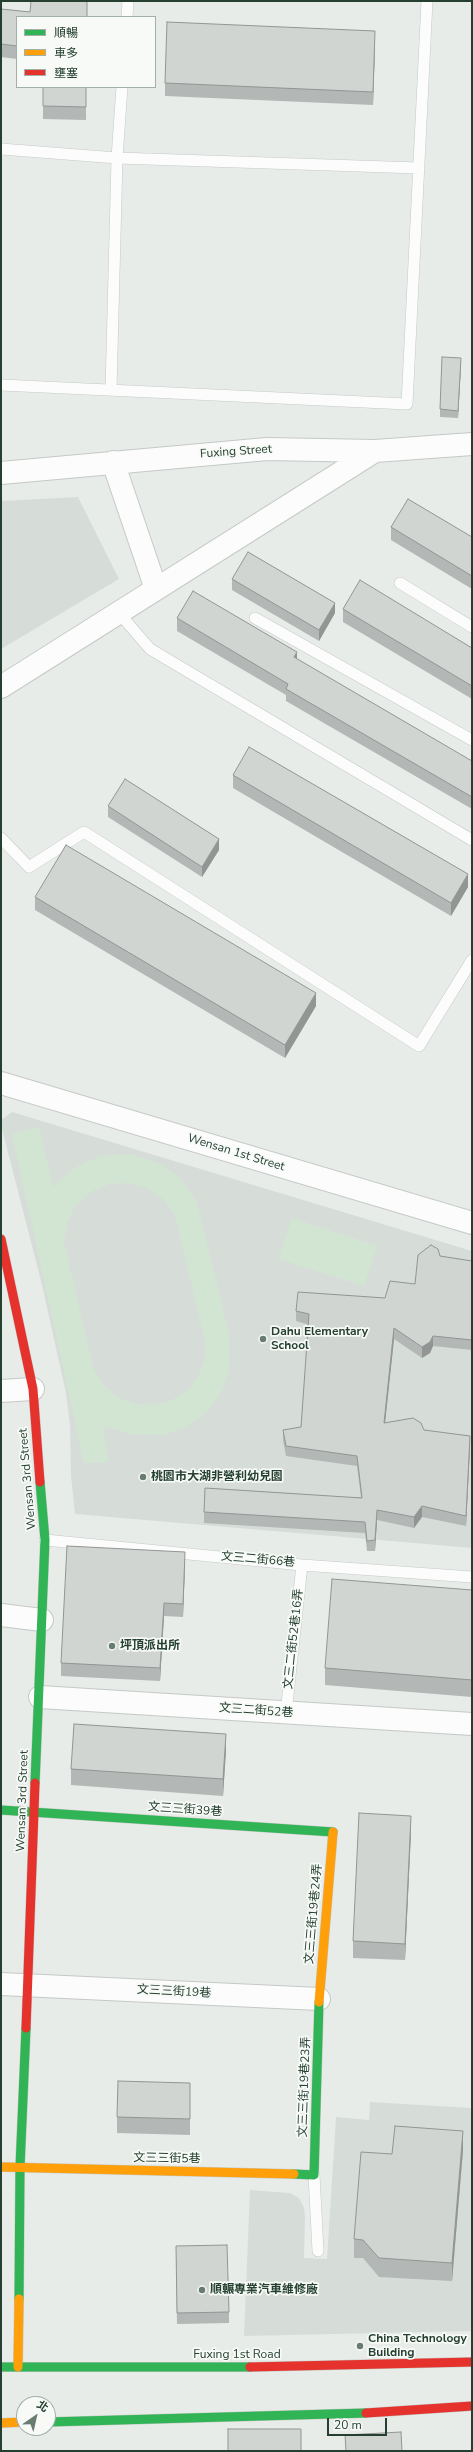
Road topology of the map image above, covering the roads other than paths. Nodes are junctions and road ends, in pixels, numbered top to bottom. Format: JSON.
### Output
{"nodes":[{"id":1,"x":128,"y":1,"type":"edge"},
{"id":2,"x":427,"y":1,"type":"edge"},
{"id":3,"x":127,"y":16,"type":"edge"},
{"id":4,"x":122,"y":88,"type":"edge"},
{"id":5,"x":1,"y":149,"type":"edge"},
{"id":6,"x":117,"y":158,"type":"junction"},
{"id":7,"x":419,"y":168,"type":"junction"},
{"id":8,"x":1,"y":385,"type":"edge"},
{"id":9,"x":111,"y":390,"type":"junction"},
{"id":10,"x":472,"y":444,"type":"edge"},
{"id":11,"x":374,"y":451,"type":"junction"},
{"id":12,"x":114,"y":462,"type":"junction"},
{"id":13,"x":1,"y":473,"type":"edge"},
{"id":14,"x":400,"y":583,"type":"dead end"},
{"id":15,"x":156,"y":589,"type":"junction"},
{"id":16,"x":119,"y":613,"type":"junction"},
{"id":17,"x":255,"y":618,"type":"dead end"},
{"id":18,"x":472,"y":627,"type":"edge"},
{"id":19,"x":1,"y":687,"type":"edge"},
{"id":20,"x":472,"y":740,"type":"edge"},
{"id":21,"x":1,"y":838,"type":"edge"},
{"id":22,"x":472,"y":840,"type":"edge"},
{"id":23,"x":472,"y":960,"type":"edge"},
{"id":24,"x":1,"y":1083,"type":"edge"},
{"id":25,"x":472,"y":1224,"type":"edge"},
{"id":26,"x":1,"y":1240,"type":"edge"},
{"id":27,"x":33,"y":1389,"type":"junction"},
{"id":28,"x":1,"y":1391,"type":"edge"},
{"id":29,"x":45,"y":1540,"type":"junction"},
{"id":30,"x":302,"y":1565,"type":"junction"},
{"id":31,"x":472,"y":1577,"type":"edge"},
{"id":32,"x":1,"y":1615,"type":"edge"},
{"id":33,"x":42,"y":1620,"type":"junction"},
{"id":34,"x":40,"y":1697,"type":"junction"},
{"id":35,"x":286,"y":1713,"type":"junction"},
{"id":36,"x":472,"y":1724,"type":"edge"},
{"id":37,"x":1,"y":1810,"type":"edge"},
{"id":38,"x":35,"y":1813,"type":"junction"},
{"id":39,"x":333,"y":1832,"type":"joint"},
{"id":40,"x":1,"y":1984,"type":"edge"},
{"id":41,"x":28,"y":1985,"type":"junction"},
{"id":42,"x":319,"y":1999,"type":"junction"},
{"id":43,"x":1,"y":2167,"type":"edge"},
{"id":44,"x":20,"y":2167,"type":"junction"},
{"id":45,"x":314,"y":2175,"type":"junction"},
{"id":46,"x":318,"y":2251,"type":"dead end"},
{"id":47,"x":472,"y":2362,"type":"edge"},
{"id":48,"x":1,"y":2367,"type":"edge"},
{"id":49,"x":18,"y":2367,"type":"junction"},
{"id":50,"x":472,"y":2406,"type":"edge"},
{"id":51,"x":16,"y":2422,"type":"edge"},
{"id":52,"x":56,"y":2422,"type":"edge"},
{"id":53,"x":1,"y":2423,"type":"edge"}],
"edges":[{"from":1,"to":3,"type":"lane"},
{"from":2,"to":7,"type":"lane"},
{"from":4,"to":6,"type":"lane"},
{"from":5,"to":6,"type":"lane"},
{"from":6,"to":7,"type":"lane"},
{"from":6,"to":9,"type":"lane"},
{"from":7,"to":9,"type":"lane"},
{"from":8,"to":9,"type":"lane"},
{"from":10,"to":11,"type":"street","name":"Fuxing Street"},
{"from":11,"to":12,"type":"street","name":"Fuxing Street"},
{"from":11,"to":15,"type":"street"},
{"from":12,"to":13,"type":"street","name":"Fuxing Street"},
{"from":12,"to":15,"type":"street"},
{"from":14,"to":18,"type":"lane"},
{"from":15,"to":16,"type":"street"},
{"from":16,"to":19,"type":"street"},
{"from":16,"to":22,"type":"lane"},
{"from":17,"to":20,"type":"lane"},
{"from":21,"to":23,"type":"lane"},
{"from":24,"to":25,"type":"street","name":"Wensan 1st Street"},
{"from":26,"to":27,"type":"street","name":"Wensan 3rd Street"},
{"from":27,"to":28,"type":"street"},
{"from":27,"to":29,"type":"street","name":"Wensan 3rd Street"},
{"from":29,"to":30,"type":"lane","name":"文三二街66巷"},
{"from":29,"to":33,"type":"street","name":"Wensan 3rd Street"},
{"from":30,"to":31,"type":"lane","name":"文三二街66巷"},
{"from":30,"to":35,"type":"lane","name":"文三二街52巷16弄"},
{"from":32,"to":33,"type":"street"},
{"from":33,"to":34,"type":"street","name":"Wensan 3rd Street"},
{"from":34,"to":35,"type":"street","name":"文三二街52巷"},
{"from":34,"to":38,"type":"street","name":"Wensan 3rd Street"},
{"from":35,"to":36,"type":"street","name":"文三二街52巷"},
{"from":37,"to":38,"type":"street","name":"文三三街39巷"},
{"from":38,"to":39,"type":"street","name":"文三三街39巷"},
{"from":38,"to":41,"type":"street","name":"Wensan 3rd Street"},
{"from":39,"to":42,"type":"street","name":"文三三街19巷24弄"},
{"from":40,"to":41,"type":"street","name":"文三三街19巷"},
{"from":41,"to":42,"type":"street","name":"文三三街19巷"},
{"from":41,"to":44,"type":"street","name":"Wensan 3rd Street"},
{"from":42,"to":45,"type":"street","name":"文三三街19巷23弄"},
{"from":43,"to":44,"type":"street","name":"文三三街5巷"},
{"from":44,"to":45,"type":"street","name":"文三三街5巷"},
{"from":44,"to":49,"type":"street","name":"Wensan 3rd Street"},
{"from":45,"to":46,"type":"lane"},
{"from":47,"to":49,"type":"street","name":"Fuxing 1st Road"},
{"from":48,"to":49,"type":"street","name":"Fuxing 1st Road"},
{"from":50,"to":52,"type":"street"},
{"from":51,"to":53,"type":"street"}]}
